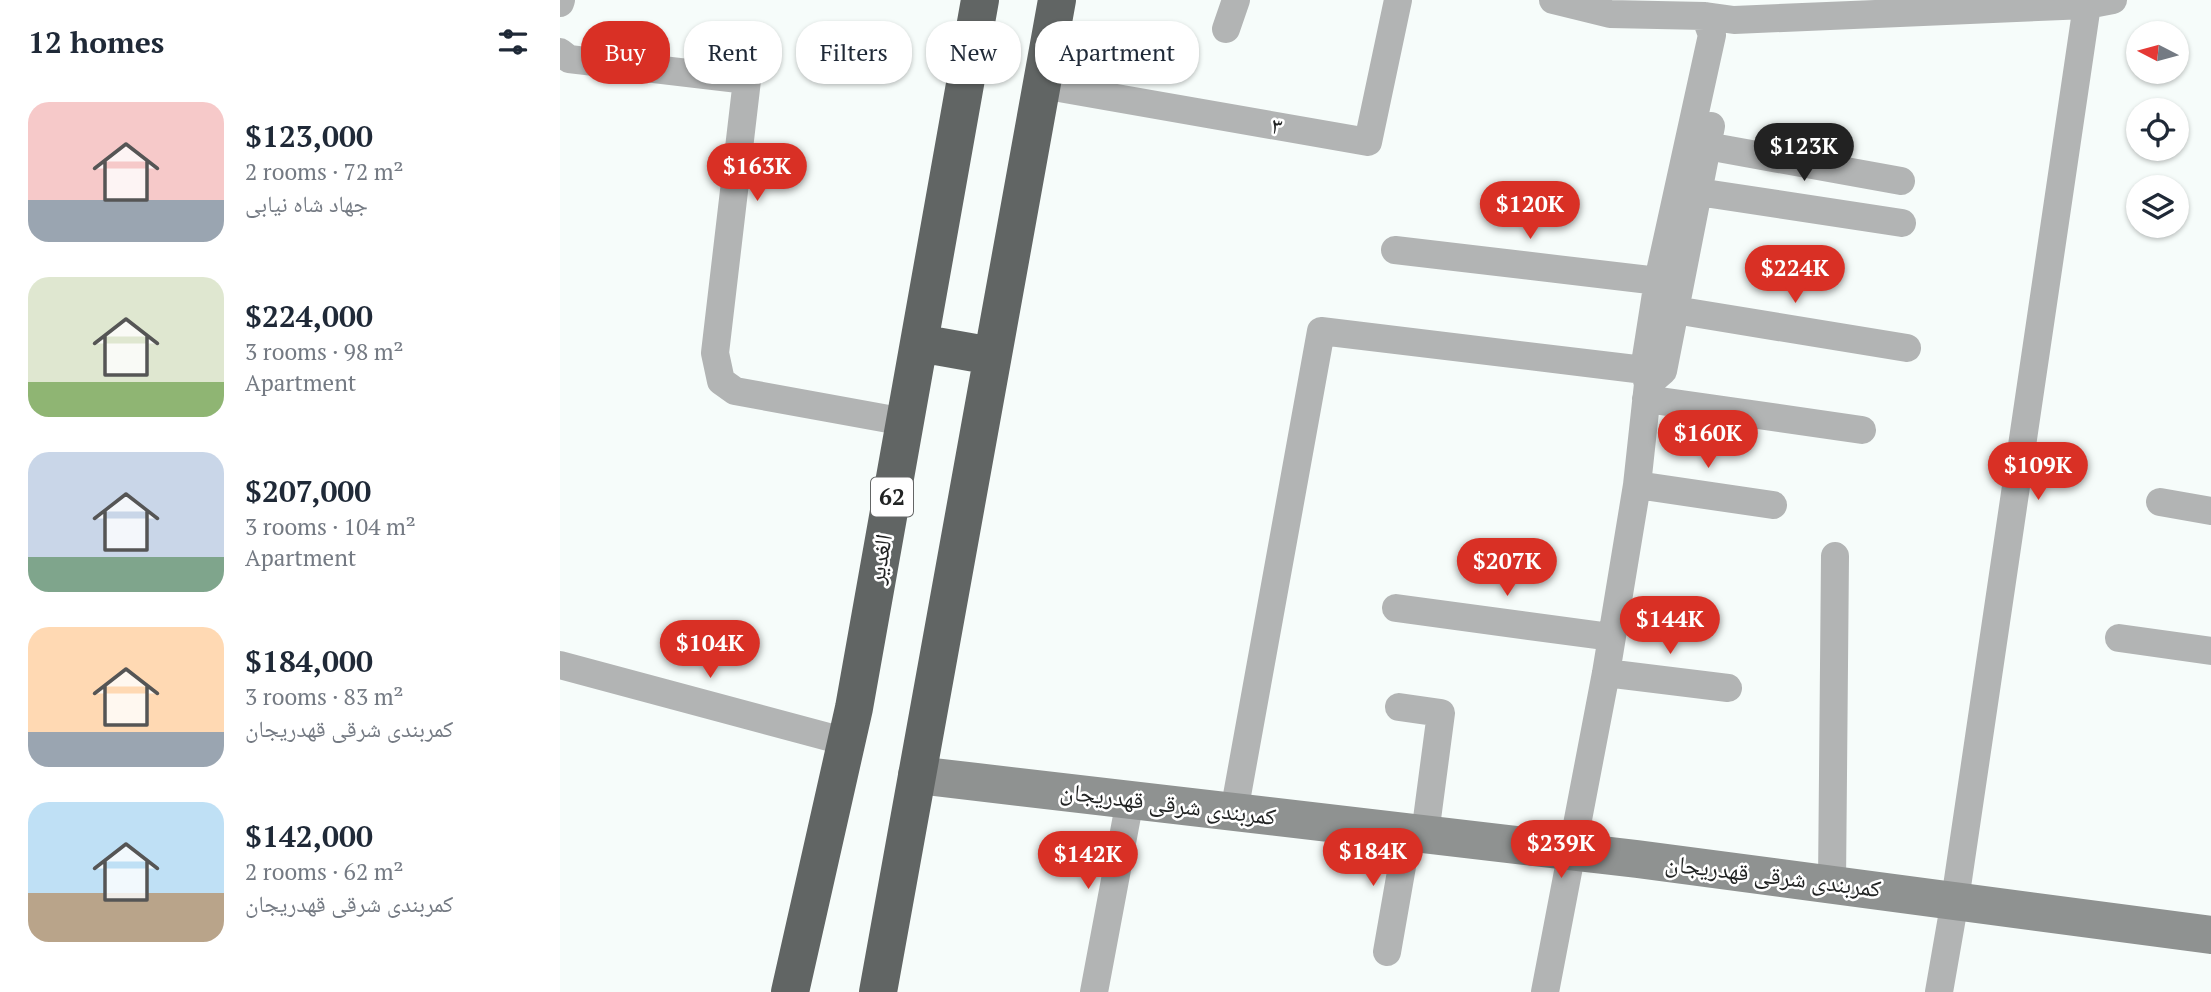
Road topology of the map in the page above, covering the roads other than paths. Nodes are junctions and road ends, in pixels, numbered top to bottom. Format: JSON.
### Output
{"nodes":[{"id":1,"x":980,"y":0,"type":"edge"},
{"id":2,"x":1057,"y":0,"type":"edge"},
{"id":3,"x":1236,"y":0,"type":"edge"},
{"id":4,"x":1398,"y":0,"type":"edge"},
{"id":5,"x":1553,"y":0,"type":"edge"},
{"id":6,"x":2100,"y":2,"type":"edge"},
{"id":7,"x":1705,"y":16,"type":"junction"},
{"id":8,"x":1734,"y":20,"type":"junction"},
{"id":9,"x":1226,"y":29,"type":"dead end"},
{"id":10,"x":560,"y":52,"type":"edge"},
{"id":11,"x":1042,"y":85,"type":"junction"},
{"id":12,"x":1707,"y":146,"type":"junction"},
{"id":13,"x":1901,"y":181,"type":"dead end"},
{"id":14,"x":1698,"y":192,"type":"junction"},
{"id":15,"x":1902,"y":223,"type":"dead end"},
{"id":16,"x":1395,"y":250,"type":"dead end"},
{"id":17,"x":1658,"y":281,"type":"junction"},
{"id":18,"x":1675,"y":310,"type":"junction"},
{"id":19,"x":919,"y":342,"type":"junction"},
{"id":20,"x":1907,"y":348,"type":"dead end"},
{"id":21,"x":992,"y":356,"type":"junction"},
{"id":22,"x":1646,"y":384,"type":"junction"},
{"id":23,"x":905,"y":422,"type":"junction"},
{"id":24,"x":1862,"y":430,"type":"dead end"},
{"id":25,"x":1637,"y":485,"type":"junction"},
{"id":26,"x":2160,"y":502,"type":"dead end"},
{"id":27,"x":1773,"y":505,"type":"dead end"},
{"id":28,"x":2211,"y":511,"type":"edge"},
{"id":29,"x":1835,"y":556,"type":"dead end"},
{"id":30,"x":1396,"y":608,"type":"dead end"},
{"id":31,"x":1611,"y":637,"type":"junction"},
{"id":32,"x":2119,"y":638,"type":"dead end"},
{"id":33,"x":2211,"y":651,"type":"edge"},
{"id":34,"x":560,"y":665,"type":"edge"},
{"id":35,"x":1606,"y":673,"type":"junction"},
{"id":36,"x":1728,"y":688,"type":"dead end"},
{"id":37,"x":1399,"y":707,"type":"dead end"},
{"id":38,"x":847,"y":742,"type":"junction"},
{"id":39,"x":917,"y":775,"type":"junction"},
{"id":40,"x":1130,"y":800,"type":"junction"},
{"id":41,"x":1234,"y":812,"type":"junction"},
{"id":42,"x":1416,"y":833,"type":"junction"},
{"id":43,"x":1571,"y":851,"type":"junction"},
{"id":44,"x":1832,"y":884,"type":"junction"},
{"id":45,"x":1955,"y":900,"type":"junction"},
{"id":46,"x":2211,"y":934,"type":"edge"},
{"id":47,"x":1387,"y":952,"type":"dead end"},
{"id":48,"x":790,"y":992,"type":"edge"},
{"id":49,"x":878,"y":992,"type":"edge"},
{"id":50,"x":1094,"y":992,"type":"edge"},
{"id":51,"x":1545,"y":992,"type":"edge"},
{"id":52,"x":1939,"y":992,"type":"edge"}],
"edges":[{"from":1,"to":19,"type":"highway","name":"الغدیر","number":"62"},
{"from":2,"to":11,"type":"highway"},
{"from":3,"to":9,"type":"street"},
{"from":4,"to":11,"type":"street","name":"۳"},
{"from":5,"to":7,"type":"street"},
{"from":6,"to":8,"type":"street"},
{"from":6,"to":45,"type":"street"},
{"from":7,"to":8,"type":"street"},
{"from":7,"to":17,"type":"street"},
{"from":8,"to":12,"type":"street"},
{"from":10,"to":23,"type":"street"},
{"from":11,"to":21,"type":"highway"},
{"from":12,"to":13,"type":"street"},
{"from":12,"to":14,"type":"street"},
{"from":14,"to":15,"type":"street"},
{"from":14,"to":18,"type":"street"},
{"from":16,"to":17,"type":"street"},
{"from":17,"to":22,"type":"street"},
{"from":18,"to":20,"type":"street"},
{"from":18,"to":22,"type":"street"},
{"from":19,"to":21,"type":"highway"},
{"from":19,"to":23,"type":"highway","name":"الغدیر","number":"62"},
{"from":21,"to":39,"type":"highway"},
{"from":22,"to":24,"type":"street"},
{"from":22,"to":25,"type":"street"},
{"from":22,"to":41,"type":"street"},
{"from":23,"to":38,"type":"highway","name":"الغدیر","number":"62"},
{"from":25,"to":27,"type":"street"},
{"from":25,"to":31,"type":"street"},
{"from":26,"to":28,"type":"street"},
{"from":29,"to":44,"type":"street"},
{"from":30,"to":31,"type":"street"},
{"from":31,"to":35,"type":"street"},
{"from":32,"to":33,"type":"street"},
{"from":34,"to":38,"type":"street"},
{"from":35,"to":36,"type":"street"},
{"from":35,"to":43,"type":"street"},
{"from":37,"to":42,"type":"street"},
{"from":38,"to":48,"type":"highway","name":"الغدیر","number":"62"},
{"from":39,"to":40,"type":"street","name":"کمربندی شرقی قهدریجان"},
{"from":39,"to":49,"type":"highway"},
{"from":40,"to":41,"type":"street","name":"کمربندی شرقی قهدریجان"},
{"from":40,"to":50,"type":"street"},
{"from":41,"to":42,"type":"street","name":"کمربندی شرقی قهدریجان"},
{"from":42,"to":43,"type":"street","name":"کمربندی شرقی قهدریجان"},
{"from":42,"to":47,"type":"street"},
{"from":43,"to":44,"type":"street","name":"کمربندی شرقی قهدریجان"},
{"from":43,"to":51,"type":"street"},
{"from":44,"to":45,"type":"street","name":"کمربندی شرقی قهدریجان"},
{"from":45,"to":46,"type":"street","name":"کمربندی شرقی قهدریجان"},
{"from":45,"to":52,"type":"street"}]}
